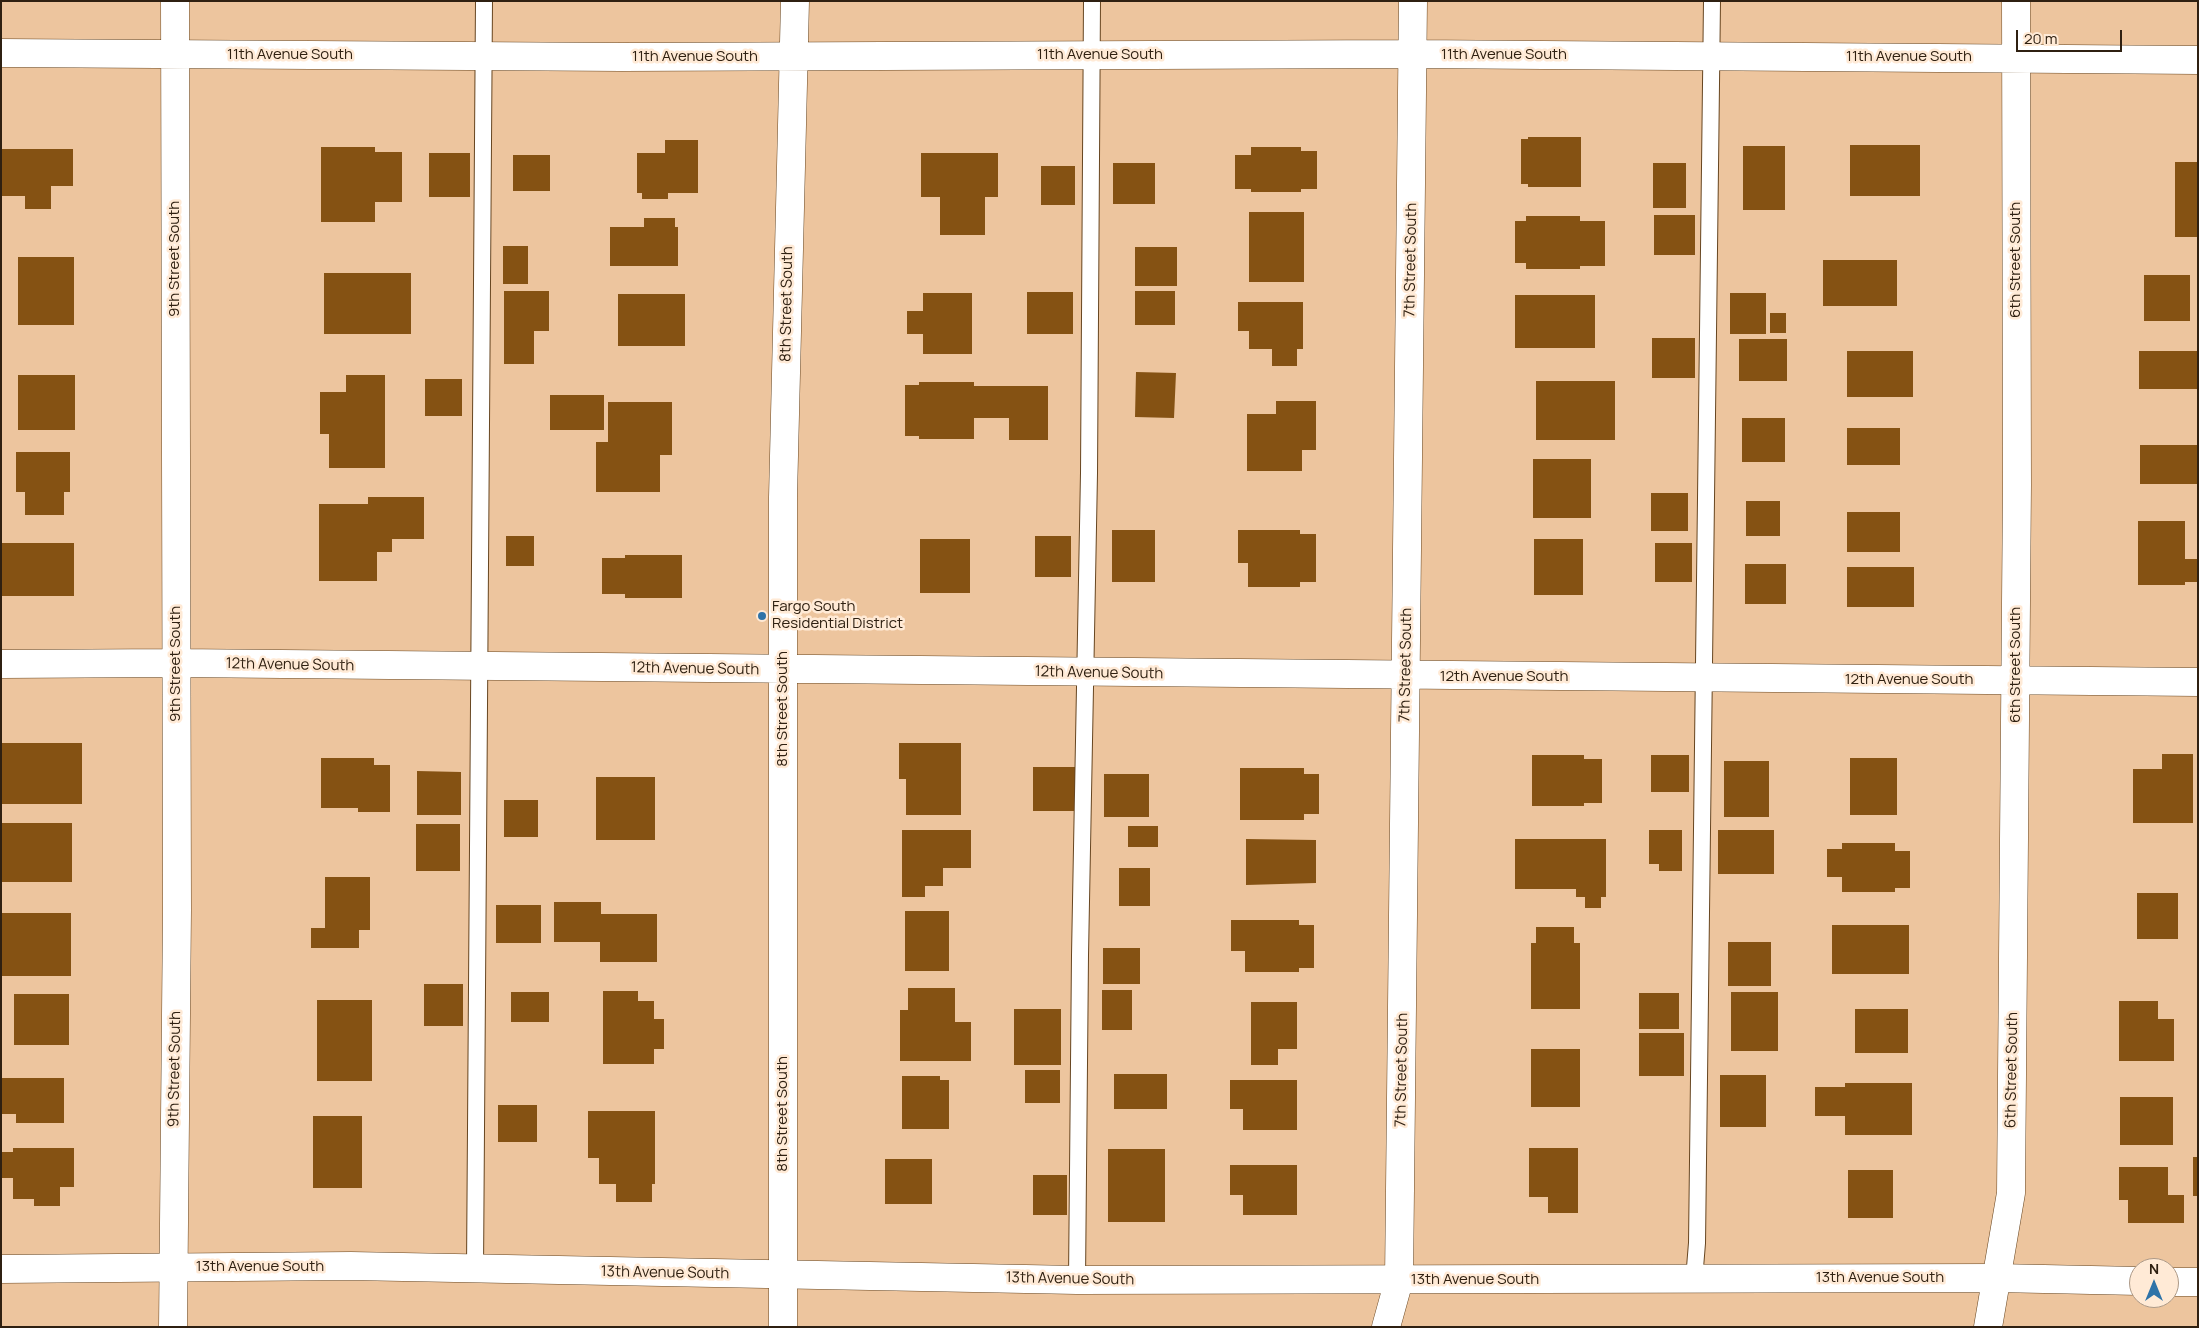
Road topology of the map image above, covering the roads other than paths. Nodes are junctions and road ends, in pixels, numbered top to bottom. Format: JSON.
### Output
{"nodes":[{"id":1,"x":175,"y":1,"type":"edge"},
{"id":2,"x":484,"y":1,"type":"edge"},
{"id":3,"x":794,"y":1,"type":"edge"},
{"id":4,"x":1092,"y":1,"type":"edge"},
{"id":5,"x":1413,"y":1,"type":"edge"},
{"id":6,"x":1712,"y":1,"type":"edge"},
{"id":7,"x":2016,"y":1,"type":"edge"},
{"id":8,"x":1,"y":53,"type":"edge"},
{"id":9,"x":175,"y":54,"type":"junction"},
{"id":10,"x":1413,"y":54,"type":"junction"},
{"id":11,"x":483,"y":56,"type":"junction"},
{"id":12,"x":1092,"y":56,"type":"junction"},
{"id":13,"x":1711,"y":56,"type":"junction"},
{"id":14,"x":793,"y":57,"type":"junction"},
{"id":15,"x":2016,"y":58,"type":"junction"},
{"id":16,"x":2198,"y":60,"type":"edge"},
{"id":17,"x":1,"y":664,"type":"edge"},
{"id":18,"x":176,"y":664,"type":"junction"},
{"id":19,"x":479,"y":667,"type":"junction"},
{"id":20,"x":783,"y":670,"type":"junction"},
{"id":21,"x":1085,"y":673,"type":"junction"},
{"id":22,"x":1406,"y":676,"type":"junction"},
{"id":23,"x":1703,"y":678,"type":"junction"},
{"id":24,"x":2016,"y":680,"type":"junction"},
{"id":25,"x":2198,"y":682,"type":"edge"},
{"id":26,"x":173,"y":1267,"type":"junction"},
{"id":27,"x":1,"y":1269,"type":"edge"},
{"id":28,"x":475,"y":1269,"type":"junction"},
{"id":29,"x":783,"y":1276,"type":"junction"},
{"id":30,"x":1996,"y":1278,"type":"junction"},
{"id":31,"x":1077,"y":1280,"type":"junction"},
{"id":32,"x":1399,"y":1280,"type":"junction"},
{"id":33,"x":1694,"y":1280,"type":"junction"},
{"id":34,"x":2129,"y":1281,"type":"edge"},
{"id":35,"x":2179,"y":1282,"type":"edge"},
{"id":36,"x":2198,"y":1282,"type":"edge"},
{"id":37,"x":173,"y":1327,"type":"edge"},
{"id":38,"x":783,"y":1327,"type":"edge"},
{"id":39,"x":1386,"y":1327,"type":"edge"},
{"id":40,"x":1988,"y":1327,"type":"edge"}],
"edges":[{"from":1,"to":9,"type":"street","name":"9th Street South"},
{"from":2,"to":11,"type":"lane"},
{"from":3,"to":14,"type":"street","name":"8th Street South"},
{"from":4,"to":12,"type":"lane"},
{"from":5,"to":10,"type":"street","name":"7th Street South"},
{"from":6,"to":13,"type":"lane"},
{"from":7,"to":15,"type":"street","name":"6th Street South"},
{"from":8,"to":9,"type":"street","name":"11th Avenue South"},
{"from":9,"to":11,"type":"street","name":"11th Avenue South"},
{"from":9,"to":18,"type":"street","name":"9th Street South"},
{"from":10,"to":12,"type":"street","name":"11th Avenue South"},
{"from":10,"to":13,"type":"street","name":"11th Avenue South"},
{"from":10,"to":22,"type":"street","name":"7th Street South"},
{"from":11,"to":14,"type":"street","name":"11th Avenue South"},
{"from":11,"to":19,"type":"lane"},
{"from":12,"to":14,"type":"street","name":"11th Avenue South"},
{"from":12,"to":21,"type":"lane"},
{"from":13,"to":15,"type":"street","name":"11th Avenue South"},
{"from":13,"to":23,"type":"lane"},
{"from":14,"to":20,"type":"street","name":"8th Street South"},
{"from":15,"to":16,"type":"street","name":"11th Avenue South"},
{"from":15,"to":24,"type":"street","name":"6th Street South"},
{"from":17,"to":18,"type":"street","name":"12th Avenue South"},
{"from":18,"to":19,"type":"street","name":"12th Avenue South"},
{"from":18,"to":26,"type":"street","name":"9th Street South"},
{"from":19,"to":20,"type":"street","name":"12th Avenue South"},
{"from":19,"to":28,"type":"lane"},
{"from":20,"to":21,"type":"street","name":"12th Avenue South"},
{"from":20,"to":29,"type":"street","name":"8th Street South"},
{"from":21,"to":22,"type":"street","name":"12th Avenue South"},
{"from":21,"to":31,"type":"lane"},
{"from":22,"to":23,"type":"street","name":"12th Avenue South"},
{"from":22,"to":32,"type":"street","name":"7th Street South"},
{"from":23,"to":24,"type":"street","name":"12th Avenue South"},
{"from":23,"to":33,"type":"lane"},
{"from":24,"to":25,"type":"street","name":"12th Avenue South"},
{"from":24,"to":30,"type":"street","name":"6th Street South"},
{"from":26,"to":27,"type":"street","name":"13th Avenue South"},
{"from":26,"to":28,"type":"street","name":"13th Avenue South"},
{"from":26,"to":37,"type":"street","name":"9th Street South"},
{"from":28,"to":29,"type":"street","name":"13th Avenue South"},
{"from":29,"to":31,"type":"street","name":"13th Avenue South"},
{"from":29,"to":38,"type":"street","name":"8th Street South"},
{"from":30,"to":33,"type":"street","name":"13th Avenue South"},
{"from":30,"to":34,"type":"street","name":"13th Avenue South"},
{"from":30,"to":40,"type":"street","name":"6th Street South"},
{"from":31,"to":32,"type":"street","name":"13th Avenue South"},
{"from":32,"to":33,"type":"street","name":"13th Avenue South"},
{"from":32,"to":39,"type":"street","name":"7th Street South"},
{"from":35,"to":36,"type":"street"}]}
